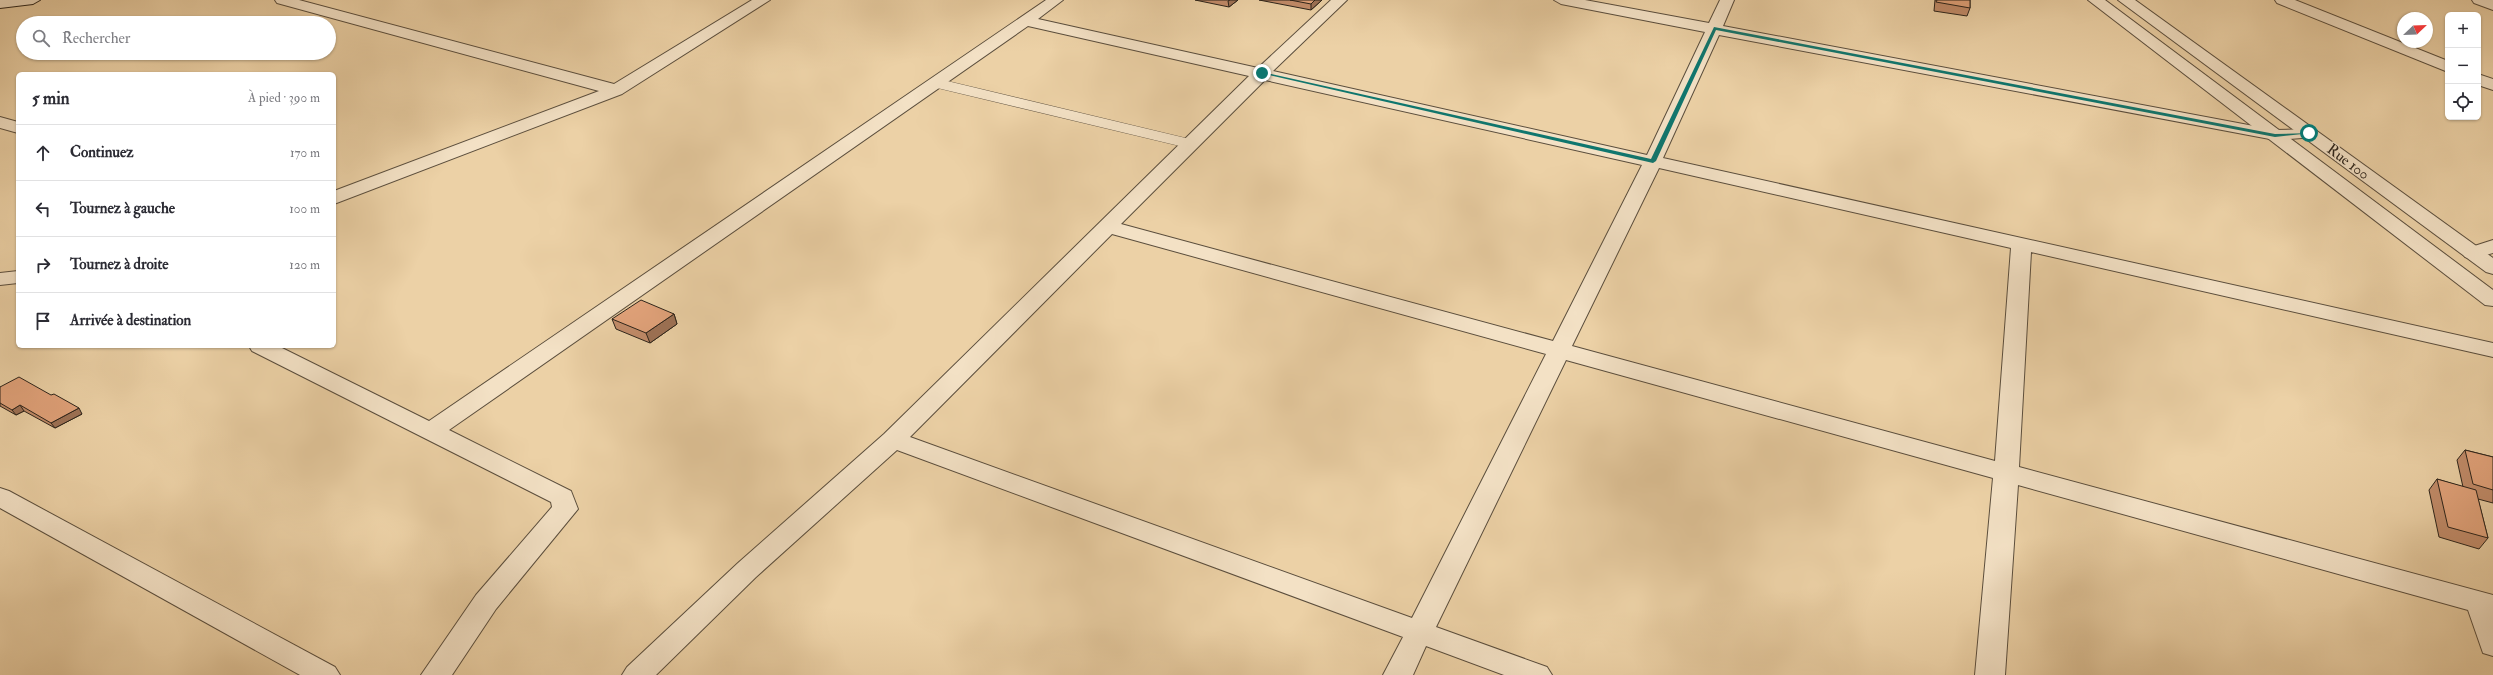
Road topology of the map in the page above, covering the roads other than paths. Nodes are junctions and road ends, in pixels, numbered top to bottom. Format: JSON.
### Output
{"nodes":[{"id":1,"x":33,"y":0,"type":"edge"},
{"id":2,"x":282,"y":0,"type":"edge"},
{"id":3,"x":763,"y":0,"type":"edge"},
{"id":4,"x":1056,"y":0,"type":"edge"},
{"id":5,"x":1340,"y":0,"type":"edge"},
{"id":6,"x":1561,"y":0,"type":"edge"},
{"id":7,"x":1727,"y":0,"type":"edge"},
{"id":8,"x":2095,"y":0,"type":"edge"},
{"id":9,"x":2125,"y":0,"type":"edge"},
{"id":10,"x":2282,"y":0,"type":"edge"},
{"id":11,"x":2479,"y":0,"type":"edge"},
{"id":12,"x":0,"y":3,"type":"edge"},
{"id":13,"x":2493,"y":5,"type":"edge"},
{"id":14,"x":1026,"y":21,"type":"junction"},
{"id":15,"x":1714,"y":28,"type":"junction"},
{"id":16,"x":2445,"y":66,"type":"edge"},
{"id":17,"x":1262,"y":73,"type":"junction"},
{"id":18,"x":2481,"y":80,"type":"edge"},
{"id":19,"x":936,"y":83,"type":"junction"},
{"id":20,"x":2493,"y":85,"type":"edge"},
{"id":21,"x":616,"y":90,"type":"junction"},
{"id":22,"x":0,"y":122,"type":"edge"},
{"id":23,"x":16,"y":127,"type":"edge"},
{"id":24,"x":2309,"y":133,"type":"junction"},
{"id":25,"x":2275,"y":135,"type":"junction"},
{"id":26,"x":1191,"y":144,"type":"junction"},
{"id":27,"x":1653,"y":161,"type":"junction"},
{"id":28,"x":336,"y":197,"type":"edge"},
{"id":29,"x":1108,"y":227,"type":"junction"},
{"id":30,"x":2021,"y":244,"type":"junction"},
{"id":31,"x":2493,"y":246,"type":"edge"},
{"id":32,"x":2472,"y":253,"type":"junction"},
{"id":33,"x":2493,"y":268,"type":"edge"},
{"id":34,"x":16,"y":277,"type":"edge"},
{"id":35,"x":0,"y":279,"type":"edge"},
{"id":36,"x":2493,"y":300,"type":"edge"},
{"id":37,"x":264,"y":348,"type":"edge"},
{"id":38,"x":1558,"y":349,"type":"junction"},
{"id":39,"x":2493,"y":350,"type":"edge"},
{"id":40,"x":430,"y":432,"type":"junction"},
{"id":41,"x":893,"y":440,"type":"junction"},
{"id":42,"x":2006,"y":474,"type":"junction"},
{"id":43,"x":0,"y":497,"type":"edge"},
{"id":44,"x":2486,"y":604,"type":"edge"},
{"id":45,"x":1420,"y":631,"type":"junction"},
{"id":46,"x":2493,"y":645,"type":"edge"},
{"id":47,"x":325,"y":675,"type":"edge"},
{"id":48,"x":436,"y":675,"type":"edge"},
{"id":49,"x":637,"y":675,"type":"edge"},
{"id":50,"x":1398,"y":675,"type":"edge"},
{"id":51,"x":1537,"y":675,"type":"edge"},
{"id":52,"x":1990,"y":675,"type":"edge"}],
"edges":[{"from":1,"to":12,"type":"street"},
{"from":2,"to":21,"type":"street"},
{"from":3,"to":21,"type":"street"},
{"from":4,"to":14,"type":"street"},
{"from":5,"to":17,"type":"street"},
{"from":6,"to":15,"type":"street"},
{"from":7,"to":15,"type":"street"},
{"from":8,"to":25,"type":"street"},
{"from":9,"to":24,"type":"street","name":"Rue 100"},
{"from":10,"to":16,"type":"street"},
{"from":11,"to":13,"type":"street"},
{"from":14,"to":17,"type":"street"},
{"from":14,"to":19,"type":"street"},
{"from":15,"to":25,"type":"street"},
{"from":15,"to":27,"type":"street"},
{"from":17,"to":26,"type":"street"},
{"from":17,"to":27,"type":"street"},
{"from":18,"to":20,"type":"street"},
{"from":19,"to":26,"type":"lane"},
{"from":19,"to":40,"type":"street"},
{"from":21,"to":28,"type":"street"},
{"from":22,"to":23,"type":"street"},
{"from":24,"to":25,"type":"street"},
{"from":24,"to":32,"type":"street","name":"Rue 100"},
{"from":25,"to":36,"type":"street"},
{"from":26,"to":29,"type":"street"},
{"from":27,"to":30,"type":"street"},
{"from":27,"to":38,"type":"street"},
{"from":29,"to":38,"type":"street"},
{"from":29,"to":41,"type":"street"},
{"from":30,"to":39,"type":"street"},
{"from":30,"to":42,"type":"street"},
{"from":31,"to":32,"type":"street"},
{"from":32,"to":33,"type":"street","name":"Rue 100"},
{"from":34,"to":35,"type":"street"},
{"from":37,"to":40,"type":"street"},
{"from":38,"to":42,"type":"street"},
{"from":38,"to":45,"type":"street"},
{"from":40,"to":48,"type":"street"},
{"from":41,"to":45,"type":"street"},
{"from":41,"to":49,"type":"street"},
{"from":42,"to":44,"type":"street"},
{"from":42,"to":52,"type":"street"},
{"from":43,"to":47,"type":"street"},
{"from":44,"to":46,"type":"street"},
{"from":45,"to":50,"type":"street"},
{"from":45,"to":51,"type":"street"}]}
